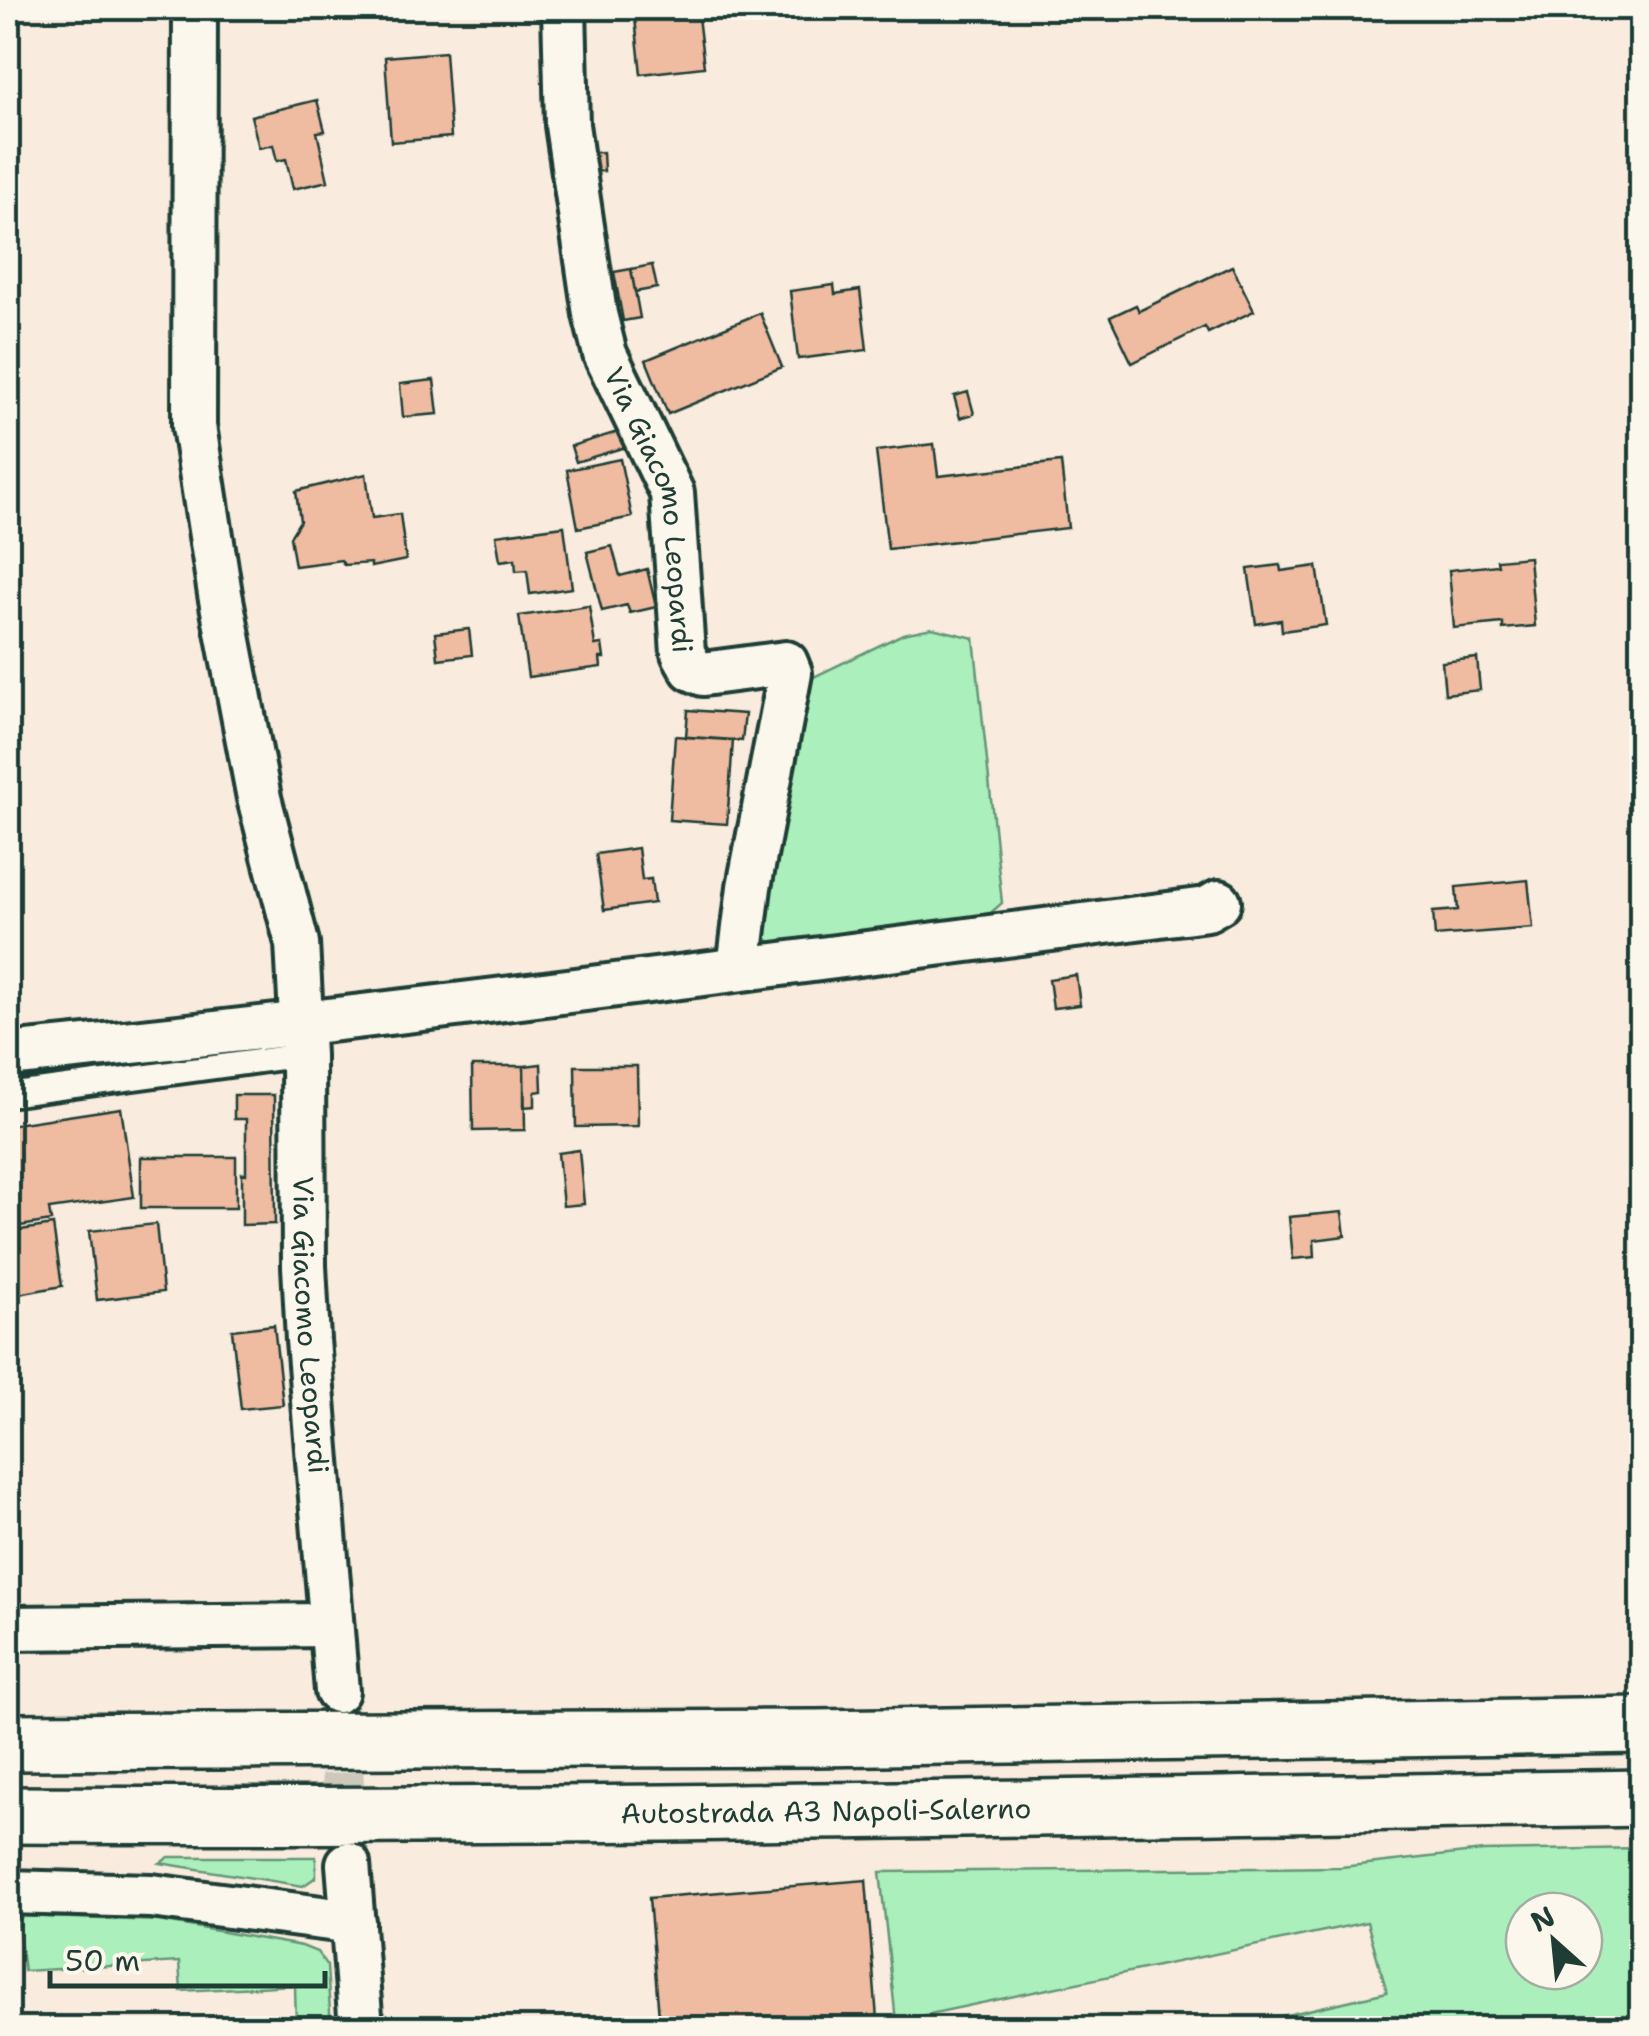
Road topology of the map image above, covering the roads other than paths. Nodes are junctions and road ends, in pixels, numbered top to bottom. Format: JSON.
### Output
{"nodes":[{"id":1,"x":195,"y":8,"type":"edge"},
{"id":2,"x":564,"y":8,"type":"edge"},
{"id":3,"x":1219,"y":902,"type":"dead end"},
{"id":4,"x":739,"y":968,"type":"junction"},
{"id":5,"x":303,"y":1040,"type":"junction"},
{"id":6,"x":8,"y":1055,"type":"edge"},
{"id":7,"x":8,"y":1095,"type":"edge"},
{"id":8,"x":330,"y":1625,"type":"junction"},
{"id":9,"x":8,"y":1628,"type":"edge"},
{"id":10,"x":337,"y":1690,"type":"tunnel mouth"},
{"id":11,"x":1642,"y":1725,"type":"edge"},
{"id":12,"x":8,"y":1742,"type":"edge"},
{"id":13,"x":1642,"y":1798,"type":"edge"},
{"id":14,"x":8,"y":1815,"type":"edge"},
{"id":15,"x":348,"y":1864,"type":"tunnel mouth"},
{"id":16,"x":8,"y":1892,"type":"edge"},
{"id":17,"x":353,"y":1922,"type":"junction"},
{"id":18,"x":361,"y":2028,"type":"edge"}],
"edges":[{"from":1,"to":5,"type":"street","name":"Via Giacomo Leopardi"},
{"from":2,"to":4,"type":"street","name":"Via Giacomo Leopardi"},
{"from":3,"to":4,"type":"street"},
{"from":4,"to":5,"type":"street"},
{"from":5,"to":6,"type":"street"},
{"from":5,"to":7,"type":"lane"},
{"from":5,"to":8,"type":"street","name":"Via Giacomo Leopardi"},
{"from":8,"to":9,"type":"street"},
{"from":8,"to":10,"type":"street","name":"Via Giacomo Leopardi"},
{"from":11,"to":12,"type":"highway"},
{"from":13,"to":14,"type":"highway","name":"Autostrada A3 Napoli-Salerno"},
{"from":15,"to":17,"type":"street"},
{"from":16,"to":17,"type":"street"},
{"from":17,"to":18,"type":"street"}]}
